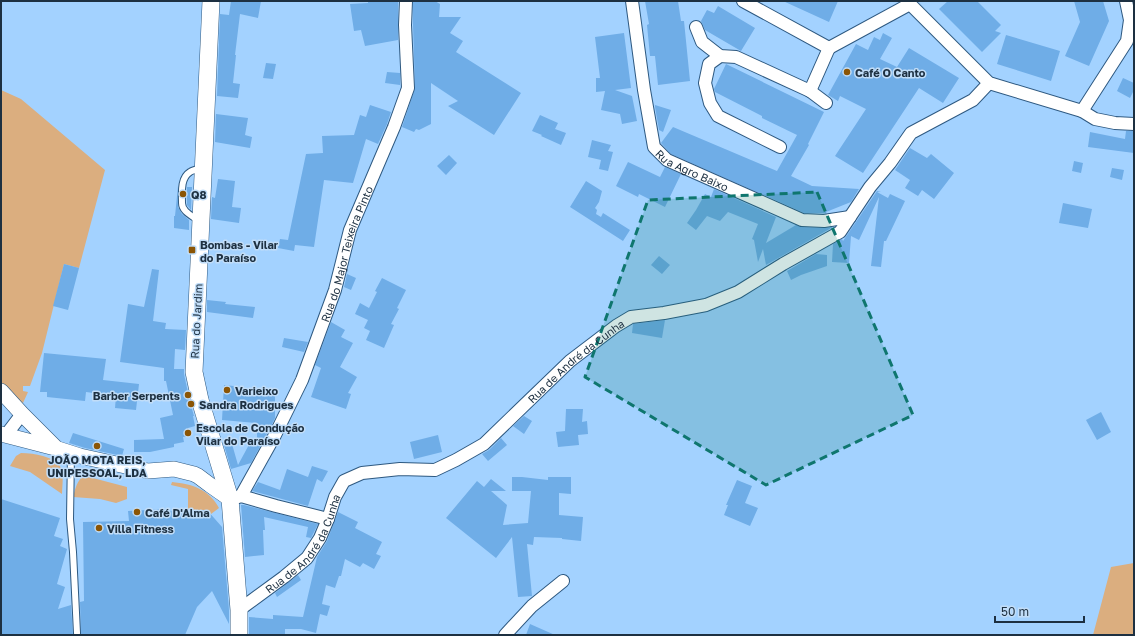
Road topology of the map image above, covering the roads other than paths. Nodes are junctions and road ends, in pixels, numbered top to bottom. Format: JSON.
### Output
{"nodes":[{"id":1,"x":211,"y":1,"type":"edge"},
{"id":2,"x":406,"y":1,"type":"edge"},
{"id":3,"x":632,"y":1,"type":"edge"},
{"id":4,"x":742,"y":1,"type":"edge"},
{"id":5,"x":1126,"y":1,"type":"edge"},
{"id":6,"x":910,"y":2,"type":"edge"},
{"id":7,"x":696,"y":27,"type":"dead end"},
{"id":8,"x":829,"y":48,"type":"junction"},
{"id":9,"x":720,"y":56,"type":"junction"},
{"id":10,"x":989,"y":83,"type":"junction"},
{"id":11,"x":810,"y":91,"type":"junction"},
{"id":12,"x":826,"y":103,"type":"dead end"},
{"id":13,"x":1082,"y":111,"type":"junction"},
{"id":14,"x":1134,"y":124,"type":"edge"},
{"id":15,"x":780,"y":147,"type":"dead end"},
{"id":16,"x":850,"y":217,"type":"junction"},
{"id":17,"x":1,"y":391,"type":"edge"},
{"id":18,"x":22,"y":414,"type":"junction"},
{"id":19,"x":4,"y":434,"type":"edge"},
{"id":20,"x":55,"y":448,"type":"junction"},
{"id":21,"x":71,"y":454,"type":"junction"},
{"id":22,"x":235,"y":498,"type":"junction"},
{"id":23,"x":328,"y":519,"type":"junction"},
{"id":24,"x":564,"y":581,"type":"dead end"},
{"id":25,"x":239,"y":610,"type":"junction"},
{"id":26,"x":77,"y":634,"type":"dead end"},
{"id":27,"x":239,"y":635,"type":"edge"},
{"id":28,"x":505,"y":635,"type":"edge"}],
"edges":[{"from":1,"to":22,"type":"main road","name":"Rua do Jardim"},
{"from":2,"to":22,"type":"street","name":"Rua do Major Teixeira Pinto"},
{"from":3,"to":16,"type":"street","name":"Rua Agro Baixo"},
{"from":4,"to":8,"type":"street"},
{"from":5,"to":13,"type":"street"},
{"from":6,"to":8,"type":"street"},
{"from":6,"to":10,"type":"street"},
{"from":7,"to":9,"type":"street"},
{"from":8,"to":11,"type":"street"},
{"from":9,"to":11,"type":"street"},
{"from":9,"to":15,"type":"street"},
{"from":10,"to":13,"type":"street"},
{"from":10,"to":16,"type":"street","name":"Rua de André da Cunha"},
{"from":11,"to":12,"type":"street"},
{"from":13,"to":14,"type":"street"},
{"from":16,"to":23,"type":"street","name":"Rua de André da Cunha"},
{"from":17,"to":18,"type":"street"},
{"from":18,"to":19,"type":"street"},
{"from":18,"to":20,"type":"street"},
{"from":19,"to":20,"type":"street"},
{"from":20,"to":21,"type":"street"},
{"from":21,"to":22,"type":"street"},
{"from":21,"to":26,"type":"lane"},
{"from":22,"to":23,"type":"street"},
{"from":22,"to":25,"type":"main road","name":"Rua do Jardim"},
{"from":23,"to":25,"type":"street","name":"Rua de André da Cunha"},
{"from":24,"to":28,"type":"street"},
{"from":25,"to":27,"type":"main road","name":"Rua do Jardim"}]}
